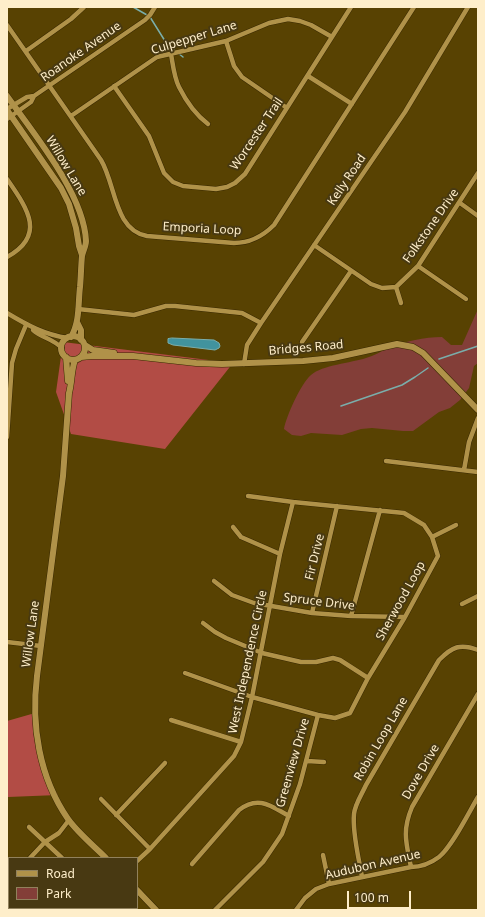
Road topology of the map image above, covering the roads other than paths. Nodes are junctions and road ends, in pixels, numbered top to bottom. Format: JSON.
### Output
{"nodes":[{"id":1,"x":84,"y":7,"type":"edge"},
{"id":2,"x":155,"y":7,"type":"edge"},
{"id":3,"x":351,"y":7,"type":"edge"},
{"id":4,"x":414,"y":7,"type":"edge"},
{"id":5,"x":468,"y":7,"type":"edge"},
{"id":6,"x":7,"y":25,"type":"edge"},
{"id":7,"x":332,"y":37,"type":"junction"},
{"id":8,"x":226,"y":41,"type":"junction"},
{"id":9,"x":26,"y":51,"type":"junction"},
{"id":10,"x":171,"y":54,"type":"junction"},
{"id":11,"x":308,"y":76,"type":"junction"},
{"id":12,"x":50,"y":85,"type":"junction"},
{"id":13,"x":114,"y":86,"type":"junction"},
{"id":14,"x":7,"y":96,"type":"edge"},
{"id":15,"x":34,"y":96,"type":"junction"},
{"id":16,"x":13,"y":104,"type":"junction"},
{"id":17,"x":352,"y":104,"type":"junction"},
{"id":18,"x":287,"y":108,"type":"junction"},
{"id":19,"x":7,"y":110,"type":"edge"},
{"id":20,"x":18,"y":112,"type":"junction"},
{"id":21,"x":71,"y":116,"type":"junction"},
{"id":22,"x":9,"y":118,"type":"edge"},
{"id":23,"x":208,"y":124,"type":"dead end"},
{"id":24,"x":478,"y":173,"type":"edge"},
{"id":25,"x":7,"y":179,"type":"edge"},
{"id":26,"x":460,"y":203,"type":"junction"},
{"id":27,"x":478,"y":216,"type":"edge"},
{"id":28,"x":314,"y":245,"type":"junction"},
{"id":29,"x":82,"y":255,"type":"junction"},
{"id":30,"x":7,"y":258,"type":"edge"},
{"id":31,"x":418,"y":266,"type":"junction"},
{"id":32,"x":351,"y":271,"type":"junction"},
{"id":33,"x":396,"y":287,"type":"junction"},
{"id":34,"x":466,"y":299,"type":"dead end"},
{"id":35,"x":401,"y":303,"type":"dead end"},
{"id":36,"x":78,"y":309,"type":"junction"},
{"id":37,"x":7,"y":313,"type":"edge"},
{"id":38,"x":77,"y":322,"type":"junction"},
{"id":39,"x":261,"y":323,"type":"junction"},
{"id":40,"x":28,"y":326,"type":"junction"},
{"id":41,"x":69,"y":337,"type":"junction"},
{"id":42,"x":83,"y":342,"type":"junction"},
{"id":43,"x":302,"y":342,"type":"dead end"},
{"id":44,"x":62,"y":348,"type":"junction"},
{"id":45,"x":133,"y":356,"type":"junction"},
{"id":46,"x":66,"y":357,"type":"junction"},
{"id":47,"x":78,"y":359,"type":"junction"},
{"id":48,"x":244,"y":364,"type":"junction"},
{"id":49,"x":69,"y":393,"type":"junction"},
{"id":50,"x":478,"y":410,"type":"edge"},
{"id":51,"x":478,"y":418,"type":"edge"},
{"id":52,"x":7,"y":437,"type":"edge"},
{"id":53,"x":386,"y":461,"type":"dead end"},
{"id":54,"x":464,"y":470,"type":"junction"},
{"id":55,"x":478,"y":472,"type":"edge"},
{"id":56,"x":248,"y":496,"type":"dead end"},
{"id":57,"x":293,"y":502,"type":"junction"},
{"id":58,"x":337,"y":506,"type":"junction"},
{"id":59,"x":380,"y":510,"type":"junction"},
{"id":60,"x":456,"y":525,"type":"dead end"},
{"id":61,"x":233,"y":527,"type":"dead end"},
{"id":62,"x":432,"y":537,"type":"junction"},
{"id":63,"x":280,"y":554,"type":"junction"},
{"id":64,"x":214,"y":581,"type":"dead end"},
{"id":65,"x":478,"y":596,"type":"edge"},
{"id":66,"x":462,"y":604,"type":"dead end"},
{"id":67,"x":270,"y":606,"type":"junction"},
{"id":68,"x":312,"y":613,"type":"junction"},
{"id":69,"x":352,"y":616,"type":"junction"},
{"id":70,"x":405,"y":617,"type":"junction"},
{"id":71,"x":204,"y":623,"type":"dead end"},
{"id":72,"x":7,"y":642,"type":"edge"},
{"id":73,"x":41,"y":646,"type":"junction"},
{"id":74,"x":478,"y":650,"type":"edge"},
{"id":75,"x":262,"y":653,"type":"junction"},
{"id":76,"x":185,"y":673,"type":"dead end"},
{"id":77,"x":368,"y":678,"type":"junction"},
{"id":78,"x":478,"y":694,"type":"edge"},
{"id":79,"x":252,"y":697,"type":"junction"},
{"id":80,"x":318,"y":715,"type":"junction"},
{"id":81,"x":170,"y":720,"type":"dead end"},
{"id":82,"x":241,"y":742,"type":"junction"},
{"id":83,"x":307,"y":761,"type":"junction"},
{"id":84,"x":324,"y":762,"type":"dead end"},
{"id":85,"x":165,"y":763,"type":"dead end"},
{"id":86,"x":478,"y":797,"type":"edge"},
{"id":87,"x":101,"y":799,"type":"dead end"},
{"id":88,"x":116,"y":815,"type":"junction"},
{"id":89,"x":288,"y":816,"type":"junction"},
{"id":90,"x":69,"y":820,"type":"junction"},
{"id":91,"x":29,"y":827,"type":"dead end"},
{"id":92,"x":45,"y":842,"type":"junction"},
{"id":93,"x":150,"y":849,"type":"junction"},
{"id":94,"x":323,"y":855,"type":"dead end"},
{"id":95,"x":31,"y":857,"type":"edge"},
{"id":96,"x":61,"y":857,"type":"edge"},
{"id":97,"x":105,"y":857,"type":"edge"},
{"id":98,"x":138,"y":860,"type":"edge"},
{"id":99,"x":192,"y":864,"type":"dead end"},
{"id":100,"x":410,"y":867,"type":"junction"},
{"id":101,"x":362,"y":877,"type":"junction"},
{"id":102,"x":329,"y":884,"type":"junction"},
{"id":103,"x":138,"y":891,"type":"edge"},
{"id":104,"x":156,"y":910,"type":"edge"},
{"id":105,"x":215,"y":910,"type":"edge"},
{"id":106,"x":296,"y":910,"type":"edge"}],
"edges":[{"from":1,"to":9,"type":"street"},
{"from":2,"to":12,"type":"street","name":"Roanoke Avenue"},
{"from":3,"to":7,"type":"street","name":"Worcester Trail"},
{"from":4,"to":17,"type":"street","name":"Emporia Loop"},
{"from":5,"to":28,"type":"street","name":"Kelly Road"},
{"from":6,"to":9,"type":"street","name":"Emporia Loop"},
{"from":7,"to":8,"type":"street","name":"Culpepper Lane"},
{"from":7,"to":11,"type":"street","name":"Worcester Trail"},
{"from":8,"to":10,"type":"street","name":"Culpepper Lane"},
{"from":8,"to":18,"type":"street"},
{"from":9,"to":12,"type":"street","name":"Emporia Loop"},
{"from":10,"to":13,"type":"street","name":"Culpepper Lane"},
{"from":10,"to":23,"type":"street"},
{"from":11,"to":17,"type":"street"},
{"from":11,"to":18,"type":"street","name":"Worcester Trail"},
{"from":12,"to":15,"type":"street","name":"Roanoke Avenue"},
{"from":12,"to":21,"type":"street","name":"Emporia Loop"},
{"from":13,"to":18,"type":"street","name":"Worcester Trail"},
{"from":13,"to":21,"type":"street","name":"Culpepper Lane"},
{"from":14,"to":16,"type":"street","name":"Willow Lane"},
{"from":15,"to":16,"type":"street","name":"Roanoke Avenue"},
{"from":15,"to":20,"type":"street","name":"Roanoke Avenue"},
{"from":16,"to":19,"type":"street","name":"Roanoke Avenue"},
{"from":16,"to":20,"type":"street","name":"Willow Lane"},
{"from":17,"to":21,"type":"street","name":"Emporia Loop"},
{"from":19,"to":22,"type":"street","name":"Willow Lane"},
{"from":20,"to":22,"type":"street","name":"Roanoke Avenue"},
{"from":20,"to":29,"type":"street","name":"Willow Lane"},
{"from":22,"to":29,"type":"street","name":"Willow Lane"},
{"from":24,"to":26,"type":"street","name":"Folkstone Drive"},
{"from":25,"to":30,"type":"street"},
{"from":26,"to":27,"type":"street"},
{"from":26,"to":31,"type":"street","name":"Folkstone Drive"},
{"from":28,"to":32,"type":"street"},
{"from":28,"to":39,"type":"street","name":"Kelly Road"},
{"from":29,"to":36,"type":"street","name":"Willow Lane"},
{"from":31,"to":33,"type":"street","name":"Folkstone Drive"},
{"from":31,"to":34,"type":"street"},
{"from":32,"to":33,"type":"street"},
{"from":32,"to":43,"type":"street"},
{"from":33,"to":35,"type":"street"},
{"from":36,"to":38,"type":"street","name":"Willow Lane"},
{"from":36,"to":39,"type":"street"},
{"from":37,"to":40,"type":"street"},
{"from":38,"to":41,"type":"street","name":"Willow Lane"},
{"from":38,"to":42,"type":"street","name":"Willow Lane"},
{"from":39,"to":48,"type":"street","name":"Kelly Road"},
{"from":40,"to":41,"type":"street"},
{"from":40,"to":44,"type":"street"},
{"from":40,"to":52,"type":"street"},
{"from":41,"to":42,"type":"street"},
{"from":41,"to":44,"type":"street"},
{"from":42,"to":45,"type":"street","name":"Bridges Road"},
{"from":42,"to":47,"type":"street"},
{"from":44,"to":46,"type":"street"},
{"from":45,"to":47,"type":"street","name":"Bridges Road"},
{"from":45,"to":48,"type":"street","name":"Bridges Road"},
{"from":46,"to":47,"type":"street"},
{"from":46,"to":49,"type":"street","name":"Willow Lane"},
{"from":47,"to":49,"type":"street","name":"Willow Lane"},
{"from":48,"to":50,"type":"street","name":"Bridges Road"},
{"from":49,"to":73,"type":"street","name":"Willow Lane"},
{"from":51,"to":54,"type":"street"},
{"from":53,"to":54,"type":"street"},
{"from":54,"to":55,"type":"street"},
{"from":56,"to":57,"type":"street","name":"Sherwood Loop"},
{"from":57,"to":58,"type":"street","name":"Sherwood Loop"},
{"from":57,"to":63,"type":"street","name":"West Independence Circle"},
{"from":58,"to":59,"type":"street","name":"Sherwood Loop"},
{"from":58,"to":68,"type":"street","name":"Fir Drive"},
{"from":59,"to":62,"type":"street","name":"Sherwood Loop"},
{"from":59,"to":69,"type":"street"},
{"from":60,"to":62,"type":"street"},
{"from":61,"to":63,"type":"street"},
{"from":62,"to":70,"type":"street","name":"Sherwood Loop"},
{"from":63,"to":67,"type":"street","name":"West Independence Circle"},
{"from":64,"to":67,"type":"street","name":"Spruce Drive"},
{"from":65,"to":66,"type":"street"},
{"from":67,"to":68,"type":"street","name":"Spruce Drive"},
{"from":67,"to":75,"type":"street","name":"West Independence Circle"},
{"from":68,"to":69,"type":"street","name":"Spruce Drive"},
{"from":69,"to":70,"type":"street","name":"Spruce Drive"},
{"from":70,"to":77,"type":"street","name":"Sherwood Loop"},
{"from":71,"to":75,"type":"street"},
{"from":72,"to":73,"type":"street"},
{"from":73,"to":90,"type":"street","name":"Willow Lane"},
{"from":74,"to":101,"type":"street","name":"Robin Loop Lane"},
{"from":75,"to":77,"type":"street"},
{"from":75,"to":79,"type":"street","name":"West Independence Circle"},
{"from":76,"to":79,"type":"street","name":"Sherwood Loop"},
{"from":77,"to":80,"type":"street","name":"Sherwood Loop"},
{"from":78,"to":100,"type":"street","name":"Dove Drive"},
{"from":79,"to":80,"type":"street","name":"Sherwood Loop"},
{"from":79,"to":82,"type":"street","name":"West Independence Circle"},
{"from":80,"to":83,"type":"street","name":"Greenview Drive"},
{"from":81,"to":82,"type":"street"},
{"from":82,"to":93,"type":"street","name":"West Independence Circle"},
{"from":83,"to":84,"type":"street"},
{"from":83,"to":89,"type":"street","name":"Greenview Drive"},
{"from":85,"to":88,"type":"street"},
{"from":86,"to":100,"type":"street","name":"Audubon Avenue"},
{"from":87,"to":88,"type":"street"},
{"from":88,"to":93,"type":"street"},
{"from":89,"to":99,"type":"street"},
{"from":89,"to":105,"type":"street","name":"Greenview Drive"},
{"from":90,"to":92,"type":"street"},
{"from":90,"to":97,"type":"street","name":"Willow Lane"},
{"from":91,"to":92,"type":"street"},
{"from":92,"to":95,"type":"street"},
{"from":92,"to":96,"type":"street"},
{"from":93,"to":98,"type":"street","name":"West Independence Circle"},
{"from":94,"to":102,"type":"street"},
{"from":100,"to":101,"type":"street","name":"Audubon Avenue"},
{"from":101,"to":102,"type":"street","name":"Audubon Avenue"},
{"from":102,"to":106,"type":"street","name":"Audubon Avenue"},
{"from":103,"to":104,"type":"street"}]}
